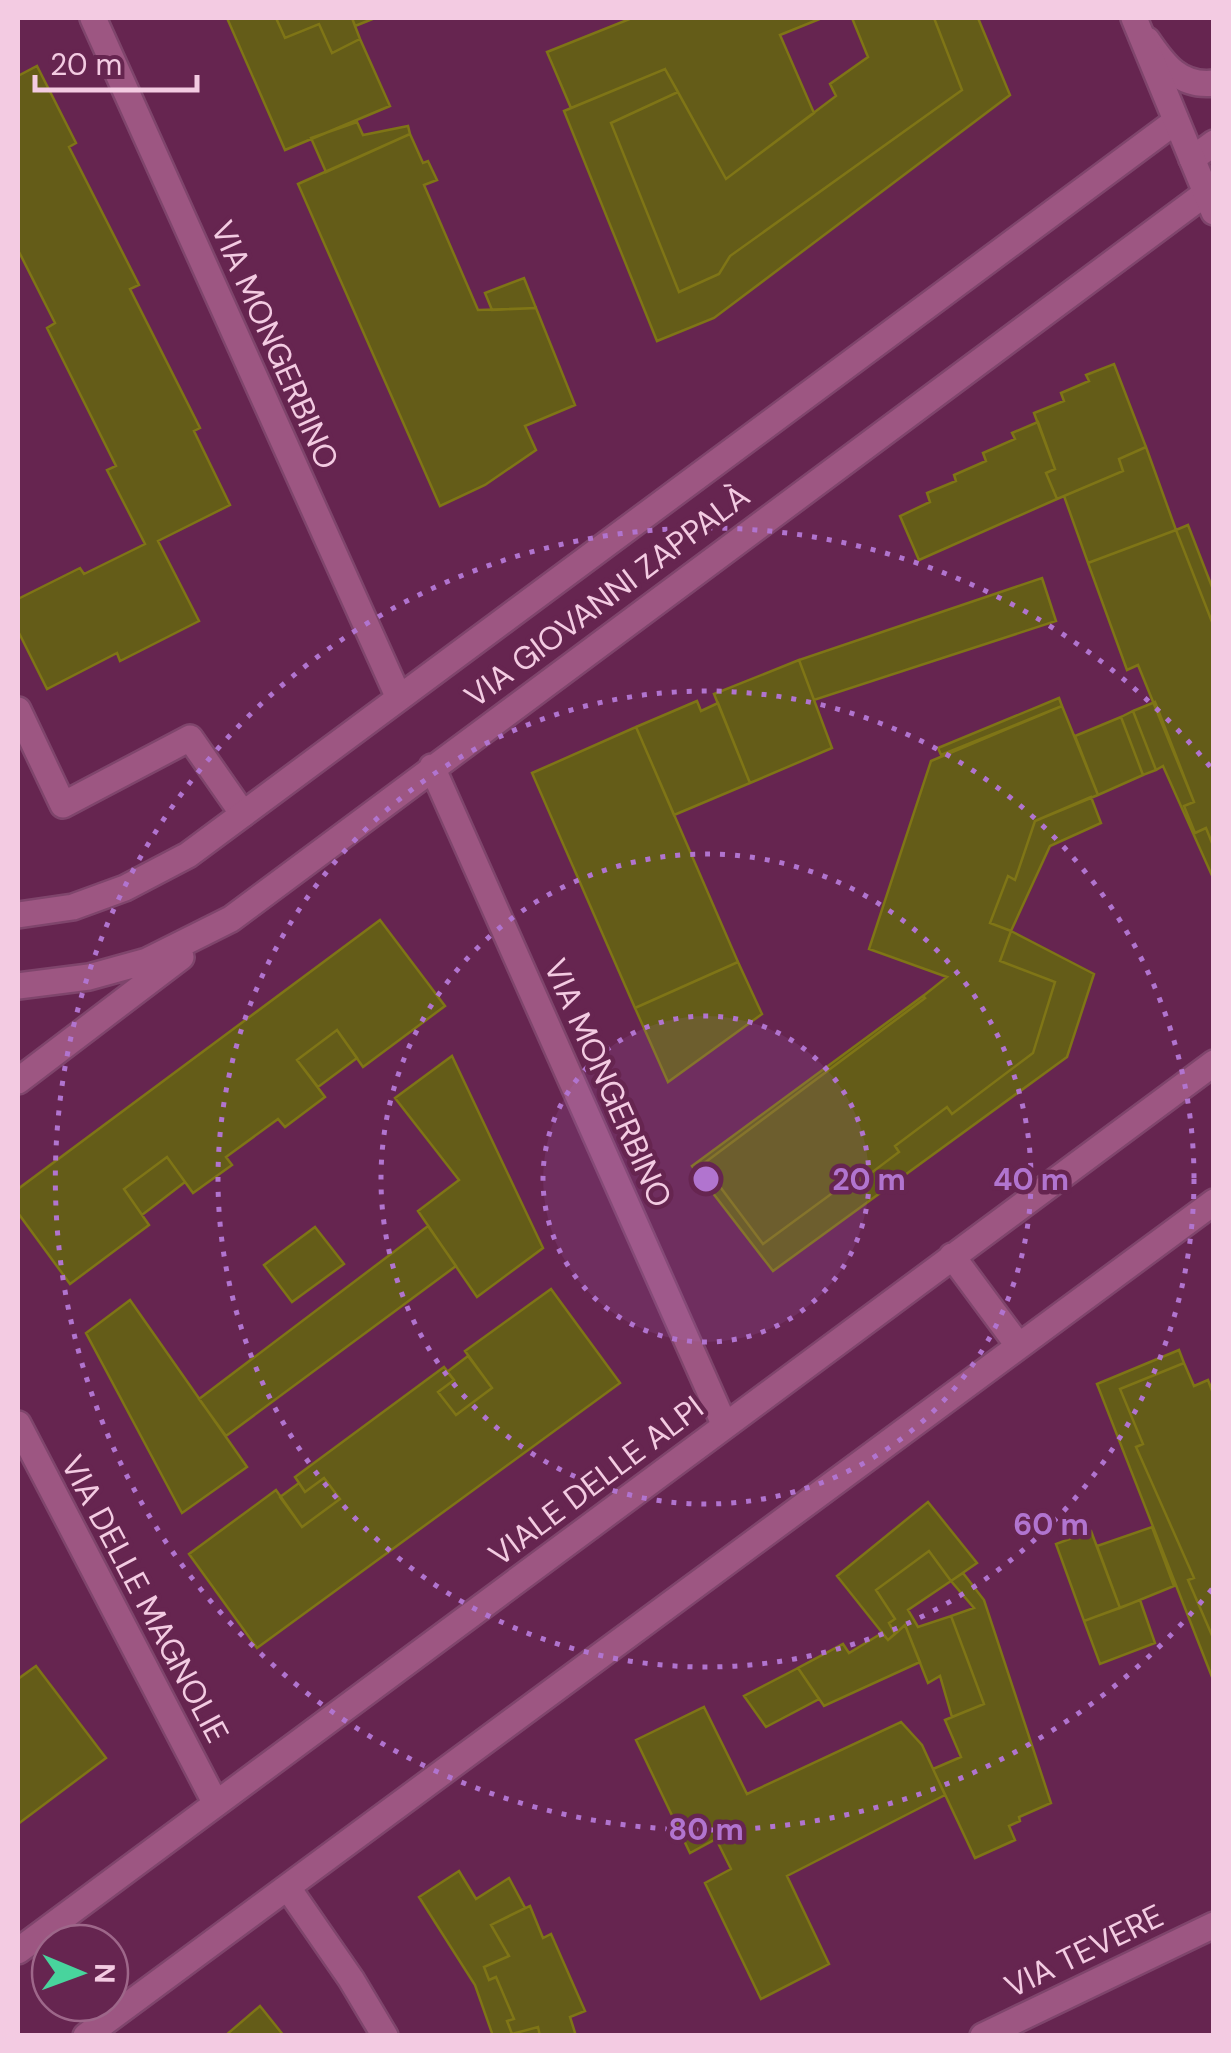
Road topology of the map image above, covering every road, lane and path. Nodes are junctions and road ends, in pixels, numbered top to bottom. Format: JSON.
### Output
{"nodes":[{"id":1,"x":93,"y":18,"type":"edge"},
{"id":2,"x":1136,"y":22,"type":"edge"},
{"id":3,"x":1214,"y":83,"type":"edge"},
{"id":4,"x":1176,"y":121,"type":"junction"},
{"id":5,"x":1214,"y":143,"type":"edge"},
{"id":6,"x":1192,"y":159,"type":"junction"},
{"id":7,"x":1210,"y":203,"type":"edge"},
{"id":8,"x":399,"y":698,"type":"junction"},
{"id":9,"x":18,"y":710,"type":"edge"},
{"id":10,"x":432,"y":767,"type":"junction"},
{"id":11,"x":243,"y":814,"type":"junction"},
{"id":12,"x":18,"y":915,"type":"edge"},
{"id":13,"x":231,"y":919,"type":"junction"},
{"id":14,"x":18,"y":986,"type":"edge"},
{"id":15,"x":1214,"y":1063,"type":"edge"},
{"id":16,"x":18,"y":1081,"type":"edge"},
{"id":17,"x":1214,"y":1202,"type":"edge"},
{"id":18,"x":952,"y":1256,"type":"junction"},
{"id":19,"x":1018,"y":1345,"type":"junction"},
{"id":20,"x":18,"y":1424,"type":"edge"},
{"id":21,"x":725,"y":1426,"type":"junction"},
{"id":22,"x":216,"y":1804,"type":"junction"},
{"id":23,"x":288,"y":1888,"type":"junction"},
{"id":24,"x":1214,"y":1925,"type":"edge"},
{"id":25,"x":18,"y":1950,"type":"edge"},
{"id":26,"x":86,"y":2036,"type":"edge"},
{"id":27,"x":385,"y":2036,"type":"edge"},
{"id":28,"x":983,"y":2036,"type":"edge"}],
"edges":[{"from":1,"to":8,"type":"street","name":"VIA MONGERBINO"},
{"from":2,"to":3,"type":"street"},
{"from":2,"to":4,"type":"street"},
{"from":4,"to":6,"type":"street"},
{"from":4,"to":8,"type":"street","name":"VIA GIOVANNI ZAPPALÀ"},
{"from":5,"to":6,"type":"street"},
{"from":6,"to":7,"type":"street"},
{"from":7,"to":10,"type":"street","name":"VIA GIOVANNI ZAPPALÀ"},
{"from":8,"to":11,"type":"street","name":"VIA GIOVANNI ZAPPALÀ"},
{"from":9,"to":11,"type":"street"},
{"from":10,"to":13,"type":"street","name":"VIA GIOVANNI ZAPPALÀ"},
{"from":10,"to":21,"type":"street","name":"VIA MONGERBINO"},
{"from":11,"to":12,"type":"street","name":"VIA GIOVANNI ZAPPALÀ"},
{"from":13,"to":14,"type":"street","name":"VIA GIOVANNI ZAPPALÀ"},
{"from":13,"to":16,"type":"street"},
{"from":15,"to":18,"type":"street","name":"VIALE DELLE ALPI"},
{"from":17,"to":19,"type":"street"},
{"from":18,"to":19,"type":"street"},
{"from":18,"to":21,"type":"street","name":"VIALE DELLE ALPI"},
{"from":19,"to":23,"type":"street"},
{"from":20,"to":22,"type":"street","name":"VIA DELLE MAGNOLIE"},
{"from":21,"to":22,"type":"street","name":"VIALE DELLE ALPI"},
{"from":22,"to":25,"type":"street","name":"VIALE DELLE ALPI"},
{"from":23,"to":26,"type":"street"},
{"from":23,"to":27,"type":"street"},
{"from":24,"to":28,"type":"street","name":"VIA TEVERE"}]}
